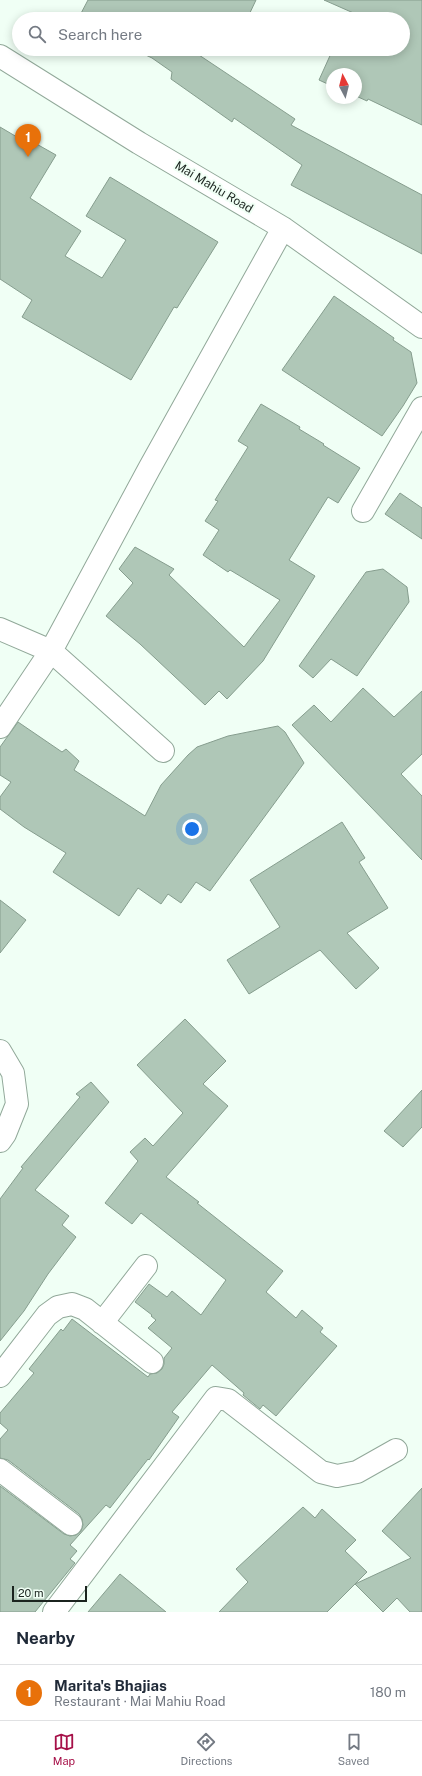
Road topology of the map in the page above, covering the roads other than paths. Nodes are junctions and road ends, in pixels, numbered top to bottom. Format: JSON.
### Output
{"nodes":[{"id":1,"x":0,"y":56,"type":"edge"},
{"id":2,"x":283,"y":228,"type":"junction"},
{"id":3,"x":422,"y":327,"type":"edge"},
{"id":4,"x":422,"y":408,"type":"edge"},
{"id":5,"x":363,"y":512,"type":"dead end"},
{"id":6,"x":0,"y":629,"type":"edge"},
{"id":7,"x":51,"y":651,"type":"junction"},
{"id":8,"x":0,"y":727,"type":"edge"},
{"id":9,"x":163,"y":751,"type":"dead end"},
{"id":10,"x":0,"y":1051,"type":"edge"},
{"id":11,"x":0,"y":1141,"type":"edge"},
{"id":12,"x":146,"y":1266,"type":"dead end"},
{"id":13,"x":102,"y":1323,"type":"junction"},
{"id":14,"x":152,"y":1362,"type":"dead end"},
{"id":15,"x":3,"y":1367,"type":"edge"},
{"id":16,"x":396,"y":1450,"type":"dead end"},
{"id":17,"x":0,"y":1470,"type":"edge"},
{"id":18,"x":72,"y":1524,"type":"dead end"},
{"id":19,"x":54,"y":1612,"type":"edge"}],
"edges":[{"from":1,"to":2,"type":"street","name":"Mai Mahiu Road"},
{"from":2,"to":3,"type":"street","name":"Mai Mahiu Road"},
{"from":2,"to":7,"type":"street"},
{"from":4,"to":5,"type":"street"},
{"from":6,"to":7,"type":"street"},
{"from":7,"to":8,"type":"street"},
{"from":7,"to":9,"type":"street"},
{"from":10,"to":11,"type":"street"},
{"from":12,"to":13,"type":"street"},
{"from":13,"to":14,"type":"street"},
{"from":13,"to":15,"type":"street"},
{"from":16,"to":19,"type":"street"},
{"from":17,"to":18,"type":"street"}]}
